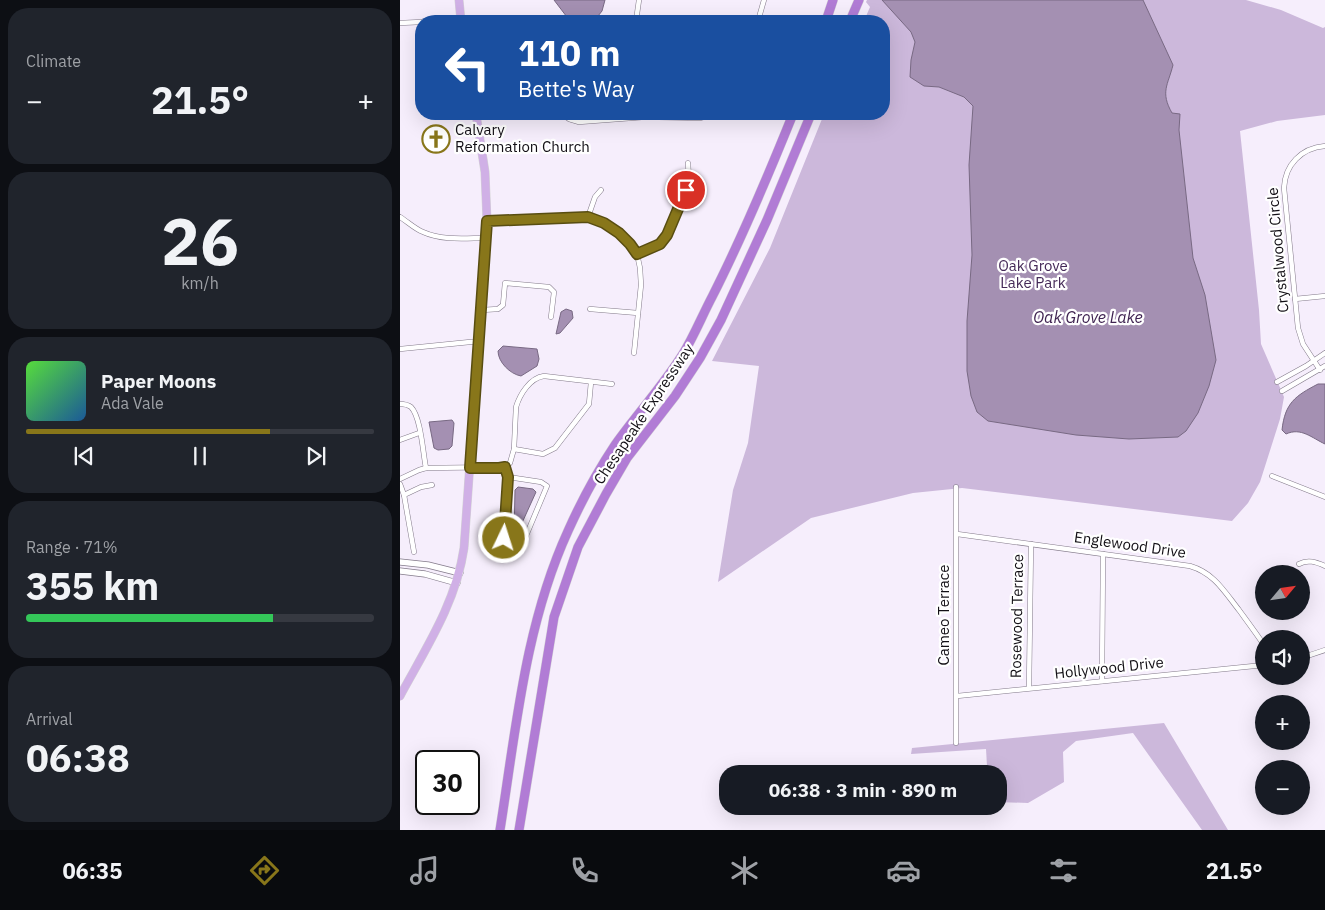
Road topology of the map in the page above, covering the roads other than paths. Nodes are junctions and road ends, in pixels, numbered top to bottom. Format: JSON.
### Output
{"nodes":[{"id":1,"x":459,"y":0,"type":"edge"},
{"id":2,"x":639,"y":0,"type":"edge"},
{"id":3,"x":764,"y":0,"type":"edge"},
{"id":4,"x":833,"y":0,"type":"edge"},
{"id":5,"x":859,"y":0,"type":"edge"},
{"id":6,"x":460,"y":15,"type":"edge"},
{"id":7,"x":637,"y":15,"type":"edge"},
{"id":8,"x":760,"y":15,"type":"edge"},
{"id":9,"x":828,"y":15,"type":"edge"},
{"id":10,"x":853,"y":15,"type":"edge"},
{"id":11,"x":415,"y":22,"type":"edge"},
{"id":12,"x":400,"y":23,"type":"edge"},
{"id":13,"x":477,"y":120,"type":"edge"},
{"id":14,"x":573,"y":120,"type":"edge"},
{"id":15,"x":606,"y":120,"type":"edge"},
{"id":16,"x":790,"y":120,"type":"edge"},
{"id":17,"x":809,"y":120,"type":"edge"},
{"id":18,"x":1325,"y":146,"type":"edge"},
{"id":19,"x":688,"y":163,"type":"dead end"},
{"id":20,"x":601,"y":190,"type":"dead end"},
{"id":21,"x":400,"y":217,"type":"edge"},
{"id":22,"x":588,"y":217,"type":"junction"},
{"id":23,"x":487,"y":221,"type":"junction"},
{"id":24,"x":486,"y":238,"type":"junction"},
{"id":25,"x":637,"y":254,"type":"junction"},
{"id":26,"x":1325,"y":296,"type":"edge"},
{"id":27,"x":1295,"y":299,"type":"junction"},
{"id":28,"x":590,"y":309,"type":"dead end"},
{"id":29,"x":482,"y":310,"type":"junction"},
{"id":30,"x":638,"y":313,"type":"junction"},
{"id":31,"x":551,"y":317,"type":"dead end"},
{"id":32,"x":480,"y":341,"type":"junction"},
{"id":33,"x":400,"y":349,"type":"edge"},
{"id":34,"x":634,"y":353,"type":"dead end"},
{"id":35,"x":1325,"y":353,"type":"edge"},
{"id":36,"x":1314,"y":361,"type":"junction"},
{"id":37,"x":1325,"y":366,"type":"edge"},
{"id":38,"x":1320,"y":370,"type":"junction"},
{"id":39,"x":591,"y":382,"type":"junction"},
{"id":40,"x":1277,"y":382,"type":"dead end"},
{"id":41,"x":612,"y":384,"type":"dead end"},
{"id":42,"x":1282,"y":391,"type":"dead end"},
{"id":43,"x":400,"y":404,"type":"edge"},
{"id":44,"x":420,"y":433,"type":"junction"},
{"id":45,"x":400,"y":440,"type":"edge"},
{"id":46,"x":514,"y":449,"type":"junction"},
{"id":47,"x":505,"y":467,"type":"junction"},
{"id":48,"x":426,"y":468,"type":"junction"},
{"id":49,"x":470,"y":468,"type":"junction"},
{"id":50,"x":1272,"y":476,"type":"dead end"},
{"id":51,"x":508,"y":477,"type":"junction"},
{"id":52,"x":400,"y":479,"type":"edge"},
{"id":53,"x":400,"y":484,"type":"edge"},
{"id":54,"x":432,"y":485,"type":"dead end"},
{"id":55,"x":956,"y":487,"type":"dead end"},
{"id":56,"x":404,"y":495,"type":"junction"},
{"id":57,"x":1325,"y":498,"type":"edge"},
{"id":58,"x":400,"y":522,"type":"edge"},
{"id":59,"x":408,"y":522,"type":"junction"},
{"id":60,"x":957,"y":534,"type":"junction"},
{"id":61,"x":1031,"y":544,"type":"junction"},
{"id":62,"x":414,"y":552,"type":"dead end"},
{"id":63,"x":1103,"y":554,"type":"junction"},
{"id":64,"x":400,"y":562,"type":"edge"},
{"id":65,"x":1299,"y":564,"type":"dead end"},
{"id":66,"x":1325,"y":566,"type":"edge"},
{"id":67,"x":400,"y":571,"type":"edge"},
{"id":68,"x":460,"y":573,"type":"junction"},
{"id":69,"x":457,"y":584,"type":"junction"},
{"id":70,"x":1255,"y":633,"type":"edge"},
{"id":71,"x":1325,"y":650,"type":"edge"},
{"id":72,"x":1310,"y":655,"type":"edge"},
{"id":73,"x":1255,"y":666,"type":"edge"},
{"id":74,"x":1102,"y":681,"type":"junction"},
{"id":75,"x":1029,"y":688,"type":"junction"},
{"id":76,"x":400,"y":696,"type":"edge"},
{"id":77,"x":957,"y":696,"type":"junction"},
{"id":78,"x":956,"y":743,"type":"dead end"},
{"id":79,"x":500,"y":830,"type":"edge"},
{"id":80,"x":519,"y":830,"type":"edge"}],
"edges":[{"from":1,"to":6,"type":"main road"},
{"from":2,"to":7,"type":"street"},
{"from":3,"to":8,"type":"street"},
{"from":4,"to":9,"type":"highway"},
{"from":5,"to":10,"type":"highway"},
{"from":11,"to":12,"type":"street"},
{"from":13,"to":23,"type":"main road"},
{"from":14,"to":15,"type":"street"},
{"from":16,"to":79,"type":"highway","name":"Chesapeake Expressway"},
{"from":17,"to":80,"type":"highway","name":"Chesapeake Expressway"},
{"from":18,"to":27,"type":"street","name":"Crystalwood Circle"},
{"from":19,"to":25,"type":"street"},
{"from":20,"to":22,"type":"street"},
{"from":21,"to":24,"type":"street"},
{"from":22,"to":23,"type":"street"},
{"from":22,"to":25,"type":"street"},
{"from":23,"to":24,"type":"main road"},
{"from":24,"to":29,"type":"main road"},
{"from":25,"to":30,"type":"street"},
{"from":26,"to":27,"type":"street"},
{"from":27,"to":36,"type":"street","name":"Crystalwood Circle"},
{"from":28,"to":30,"type":"street"},
{"from":29,"to":31,"type":"street"},
{"from":29,"to":32,"type":"main road"},
{"from":30,"to":34,"type":"street"},
{"from":32,"to":33,"type":"street"},
{"from":32,"to":49,"type":"main road"},
{"from":35,"to":36,"type":"street"},
{"from":36,"to":38,"type":"street","name":"Crystalwood Circle"},
{"from":36,"to":40,"type":"street"},
{"from":37,"to":38,"type":"street"},
{"from":38,"to":42,"type":"street"},
{"from":39,"to":41,"type":"street"},
{"from":39,"to":46,"type":"street"},
{"from":39,"to":46,"type":"street"},
{"from":43,"to":44,"type":"street"},
{"from":44,"to":45,"type":"street"},
{"from":44,"to":48,"type":"street"},
{"from":46,"to":47,"type":"street"},
{"from":47,"to":49,"type":"street"},
{"from":47,"to":51,"type":"street"},
{"from":48,"to":49,"type":"street"},
{"from":48,"to":52,"type":"street"},
{"from":49,"to":68,"type":"main road"},
{"from":50,"to":57,"type":"street"},
{"from":51,"to":51,"type":"street"},
{"from":53,"to":56,"type":"street"},
{"from":54,"to":56,"type":"street"},
{"from":55,"to":60,"type":"street","name":"Cameo Terrace"},
{"from":56,"to":59,"type":"street"},
{"from":58,"to":59,"type":"street"},
{"from":59,"to":62,"type":"street"},
{"from":60,"to":61,"type":"street","name":"Englewood Drive"},
{"from":60,"to":77,"type":"street","name":"Cameo Terrace"},
{"from":61,"to":63,"type":"street","name":"Englewood Drive"},
{"from":61,"to":75,"type":"street","name":"Rosewood Terrace"},
{"from":63,"to":70,"type":"street","name":"Englewood Drive"},
{"from":63,"to":74,"type":"street"},
{"from":64,"to":68,"type":"street"},
{"from":65,"to":66,"type":"street"},
{"from":67,"to":69,"type":"street"},
{"from":68,"to":69,"type":"main road"},
{"from":69,"to":76,"type":"main road"},
{"from":71,"to":72,"type":"street"},
{"from":73,"to":74,"type":"street","name":"Hollywood Drive"},
{"from":74,"to":75,"type":"street","name":"Hollywood Drive"},
{"from":75,"to":77,"type":"street","name":"Hollywood Drive"},
{"from":77,"to":78,"type":"street","name":"Cameo Terrace"}]}
